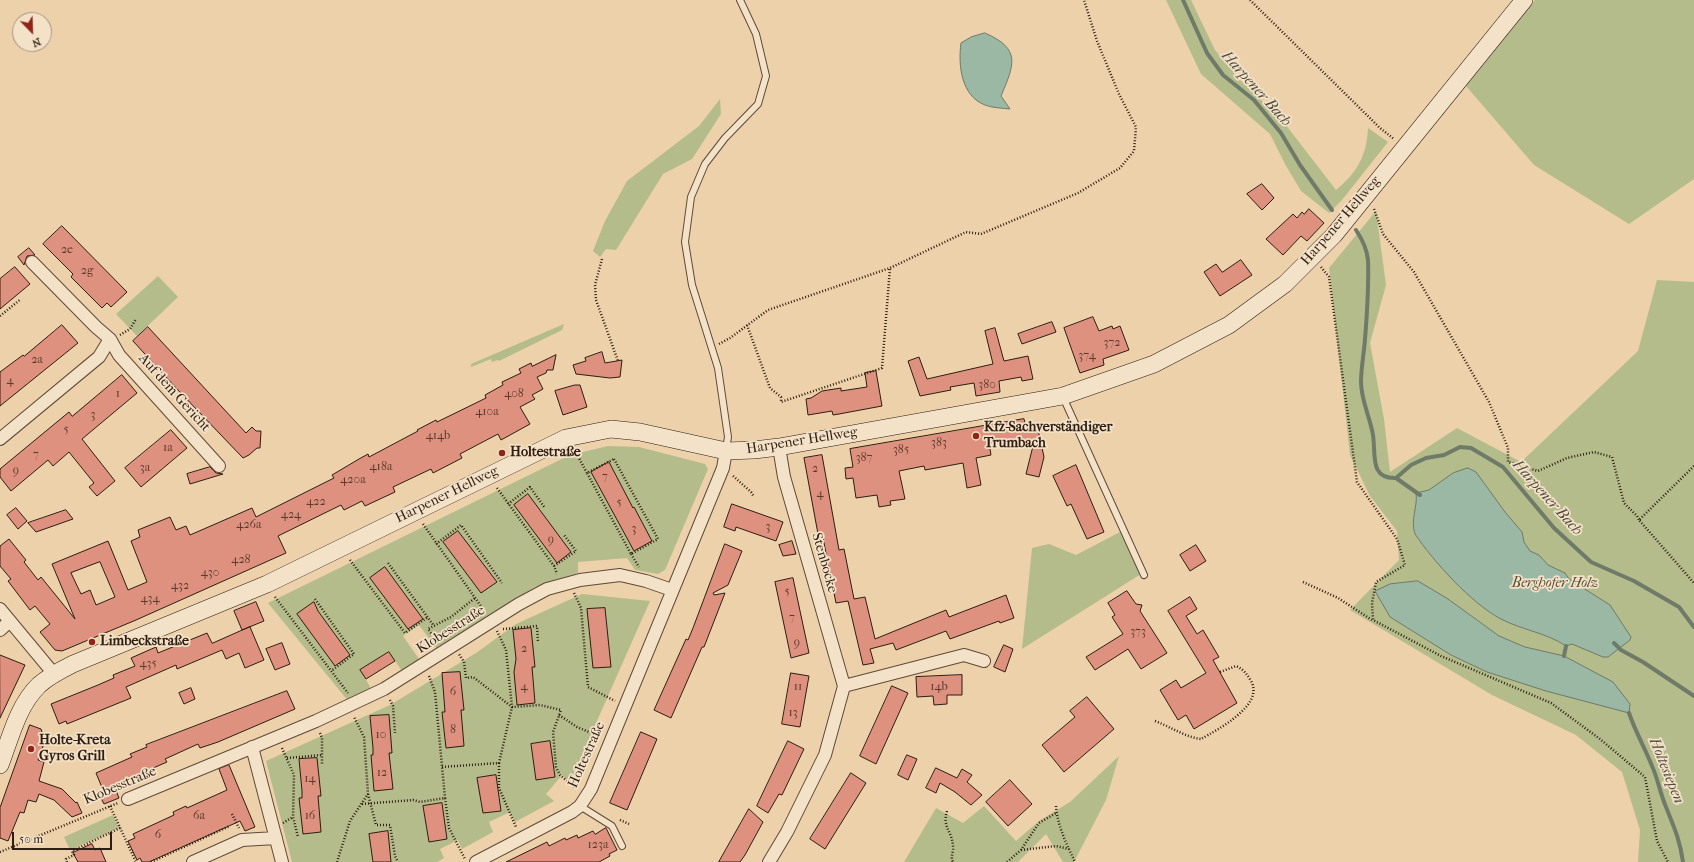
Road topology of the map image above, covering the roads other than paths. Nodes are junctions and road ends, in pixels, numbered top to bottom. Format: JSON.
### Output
{"nodes":[{"id":1,"x":740,"y":0,"type":"edge"},
{"id":2,"x":1524,"y":0,"type":"edge"},
{"id":3,"x":32,"y":262,"type":"dead end"},
{"id":4,"x":110,"y":339,"type":"junction"},
{"id":5,"x":1063,"y":396,"type":"junction"},
{"id":6,"x":0,"y":439,"type":"edge"},
{"id":7,"x":779,"y":447,"type":"junction"},
{"id":8,"x":726,"y":451,"type":"junction"},
{"id":9,"x":219,"y":466,"type":"dead end"},
{"id":10,"x":1144,"y":575,"type":"dead end"},
{"id":11,"x":672,"y":590,"type":"junction"},
{"id":12,"x":0,"y":609,"type":"edge"},
{"id":13,"x":10,"y":621,"type":"junction"},
{"id":14,"x":0,"y":630,"type":"edge"},
{"id":15,"x":984,"y":661,"type":"dead end"},
{"id":16,"x":54,"y":674,"type":"junction"},
{"id":17,"x":844,"y":686,"type":"junction"},
{"id":18,"x":252,"y":747,"type":"junction"},
{"id":19,"x":0,"y":766,"type":"edge"},
{"id":20,"x":128,"y":799,"type":"road end"},
{"id":21,"x":583,"y":802,"type":"junction"},
{"id":22,"x":276,"y":838,"type":"junction"},
{"id":23,"x":622,"y":846,"type":"dead end"},
{"id":24,"x":193,"y":862,"type":"edge"},
{"id":25,"x":282,"y":862,"type":"edge"},
{"id":26,"x":476,"y":862,"type":"edge"},
{"id":27,"x":769,"y":862,"type":"edge"}],
"edges":[{"from":1,"to":8,"type":"lane"},
{"from":2,"to":5,"type":"street","name":"Harpener Hellweg"},
{"from":3,"to":4,"type":"street","name":"Auf dem Gericht"},
{"from":4,"to":6,"type":"street"},
{"from":4,"to":9,"type":"street","name":"Auf dem Gericht"},
{"from":5,"to":7,"type":"street","name":"Harpener Hellweg"},
{"from":5,"to":10,"type":"lane"},
{"from":7,"to":8,"type":"street","name":"Harpener Hellweg"},
{"from":7,"to":17,"type":"street","name":"Stenbocke"},
{"from":8,"to":11,"type":"street","name":"Holtestraße"},
{"from":8,"to":16,"type":"street","name":"Harpener Hellweg"},
{"from":11,"to":18,"type":"street","name":"Klobesstraße"},
{"from":11,"to":21,"type":"street","name":"Holtestraße"},
{"from":12,"to":13,"type":"street"},
{"from":13,"to":14,"type":"street"},
{"from":13,"to":16,"type":"street"},
{"from":15,"to":17,"type":"street"},
{"from":16,"to":19,"type":"street","name":"Harpener Hellweg"},
{"from":17,"to":27,"type":"street"},
{"from":18,"to":20,"type":"street","name":"Klobesstraße"},
{"from":18,"to":22,"type":"street"},
{"from":21,"to":23,"type":"lane"},
{"from":21,"to":26,"type":"street","name":"Holtestraße"},
{"from":22,"to":24,"type":"street"},
{"from":22,"to":25,"type":"street"}]}
